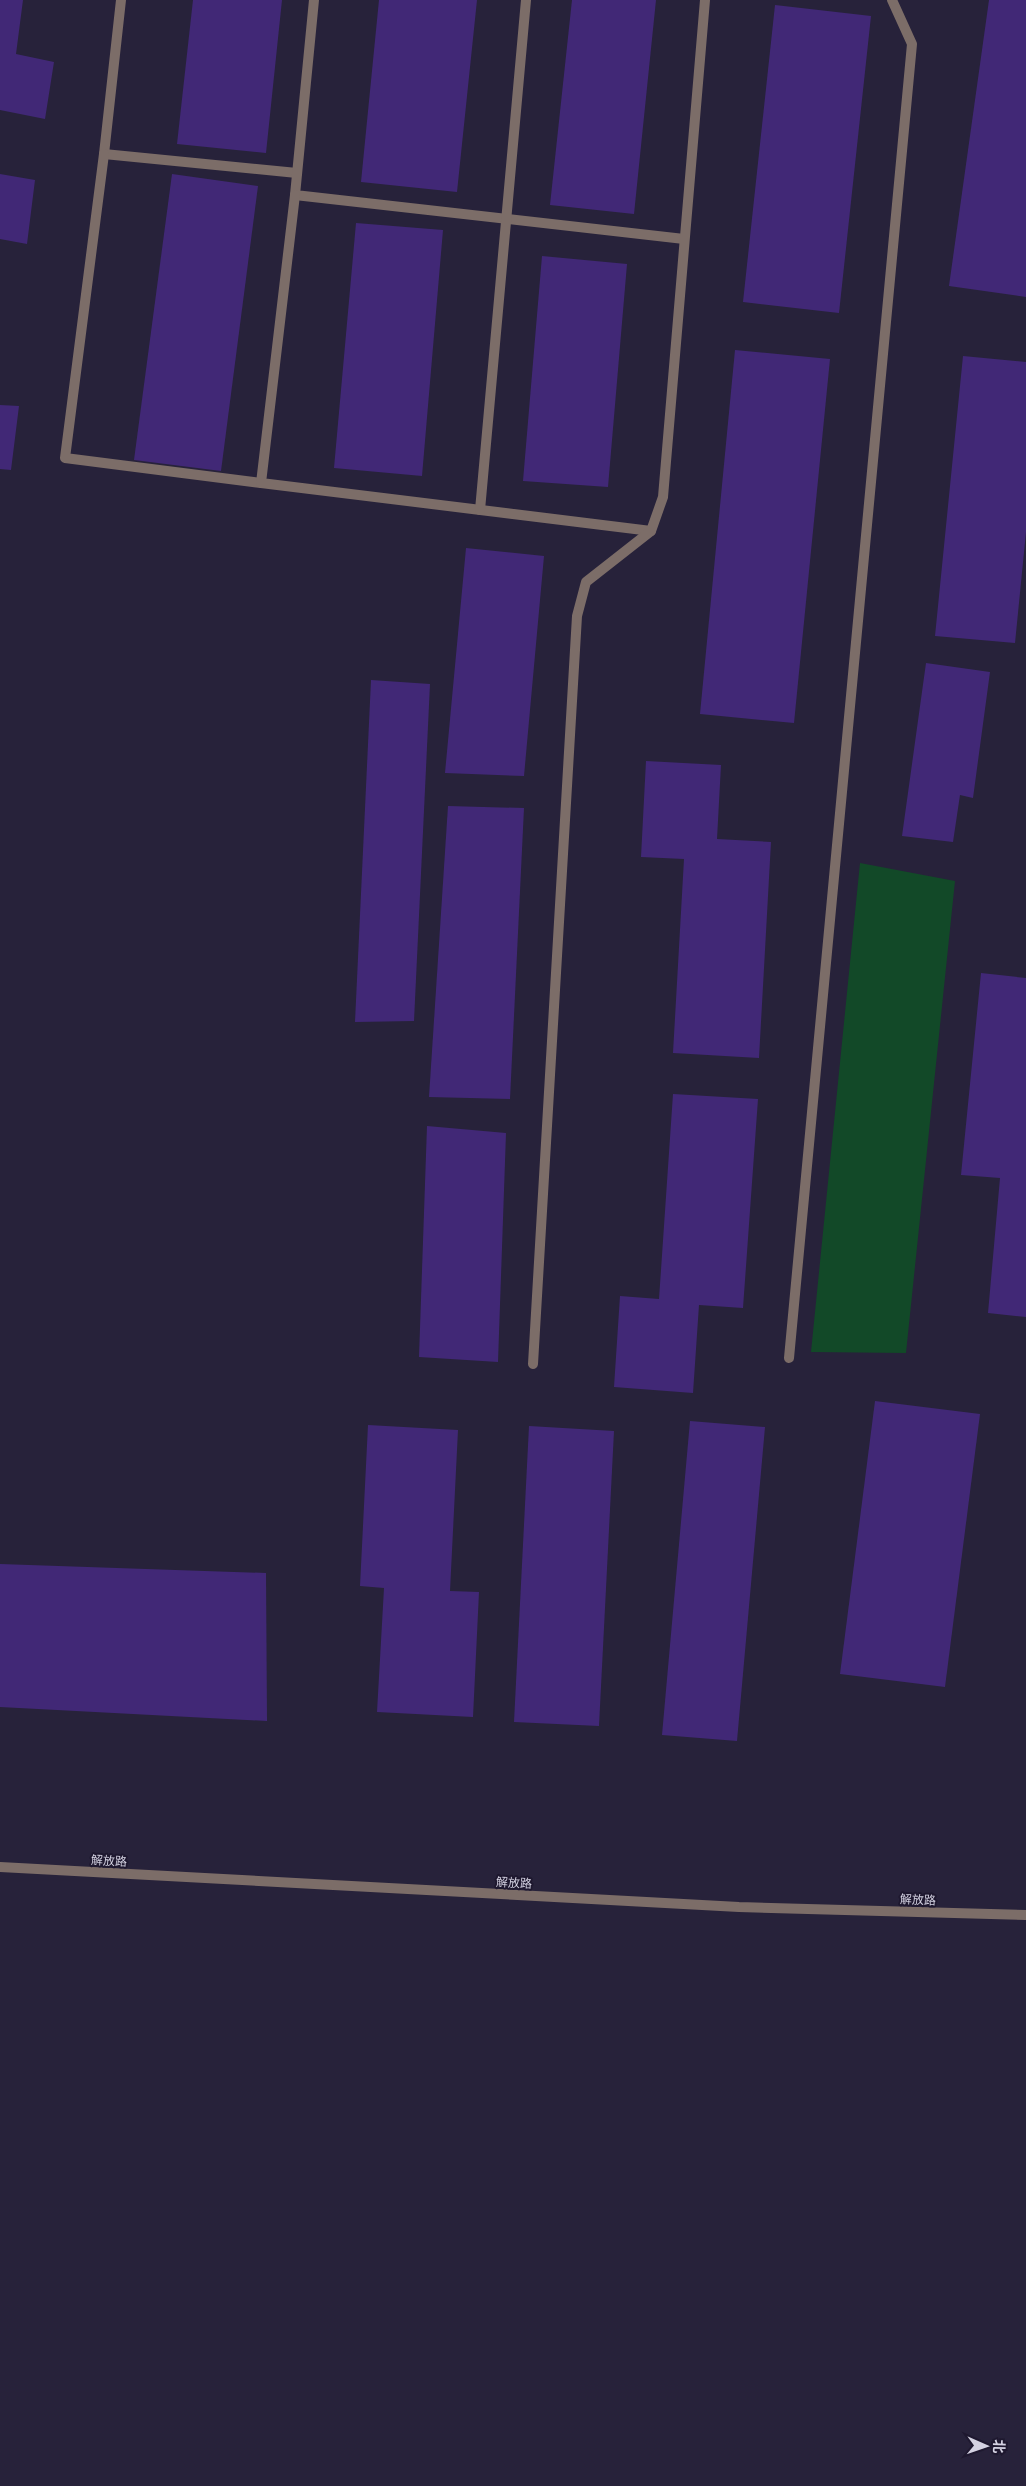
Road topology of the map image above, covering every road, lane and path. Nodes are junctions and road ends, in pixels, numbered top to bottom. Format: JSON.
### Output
{"nodes":[{"id":1,"x":122,"y":0,"type":"edge"},
{"id":2,"x":314,"y":0,"type":"edge"},
{"id":3,"x":526,"y":0,"type":"edge"},
{"id":4,"x":705,"y":0,"type":"edge"},
{"id":5,"x":892,"y":0,"type":"edge"},
{"id":6,"x":104,"y":154,"type":"junction"},
{"id":7,"x":297,"y":173,"type":"junction"},
{"id":8,"x":295,"y":194,"type":"junction"},
{"id":9,"x":684,"y":240,"type":"junction"},
{"id":10,"x":261,"y":483,"type":"junction"},
{"id":11,"x":480,"y":510,"type":"junction"},
{"id":12,"x":651,"y":531,"type":"junction"},
{"id":13,"x":789,"y":1358,"type":"dead end"},
{"id":14,"x":533,"y":1364,"type":"dead end"},
{"id":15,"x":0,"y":1868,"type":"edge"},
{"id":16,"x":1026,"y":1916,"type":"edge"}],
"edges":[{"from":1,"to":6,"type":"street"},
{"from":2,"to":7,"type":"street"},
{"from":3,"to":11,"type":"street"},
{"from":4,"to":9,"type":"street"},
{"from":5,"to":13,"type":"street"},
{"from":6,"to":7,"type":"street"},
{"from":6,"to":10,"type":"street"},
{"from":7,"to":8,"type":"street"},
{"from":8,"to":9,"type":"street"},
{"from":8,"to":10,"type":"street"},
{"from":9,"to":12,"type":"street"},
{"from":10,"to":11,"type":"street"},
{"from":11,"to":12,"type":"street"},
{"from":12,"to":14,"type":"street"},
{"from":15,"to":16,"type":"street","name":"解放路"}]}
